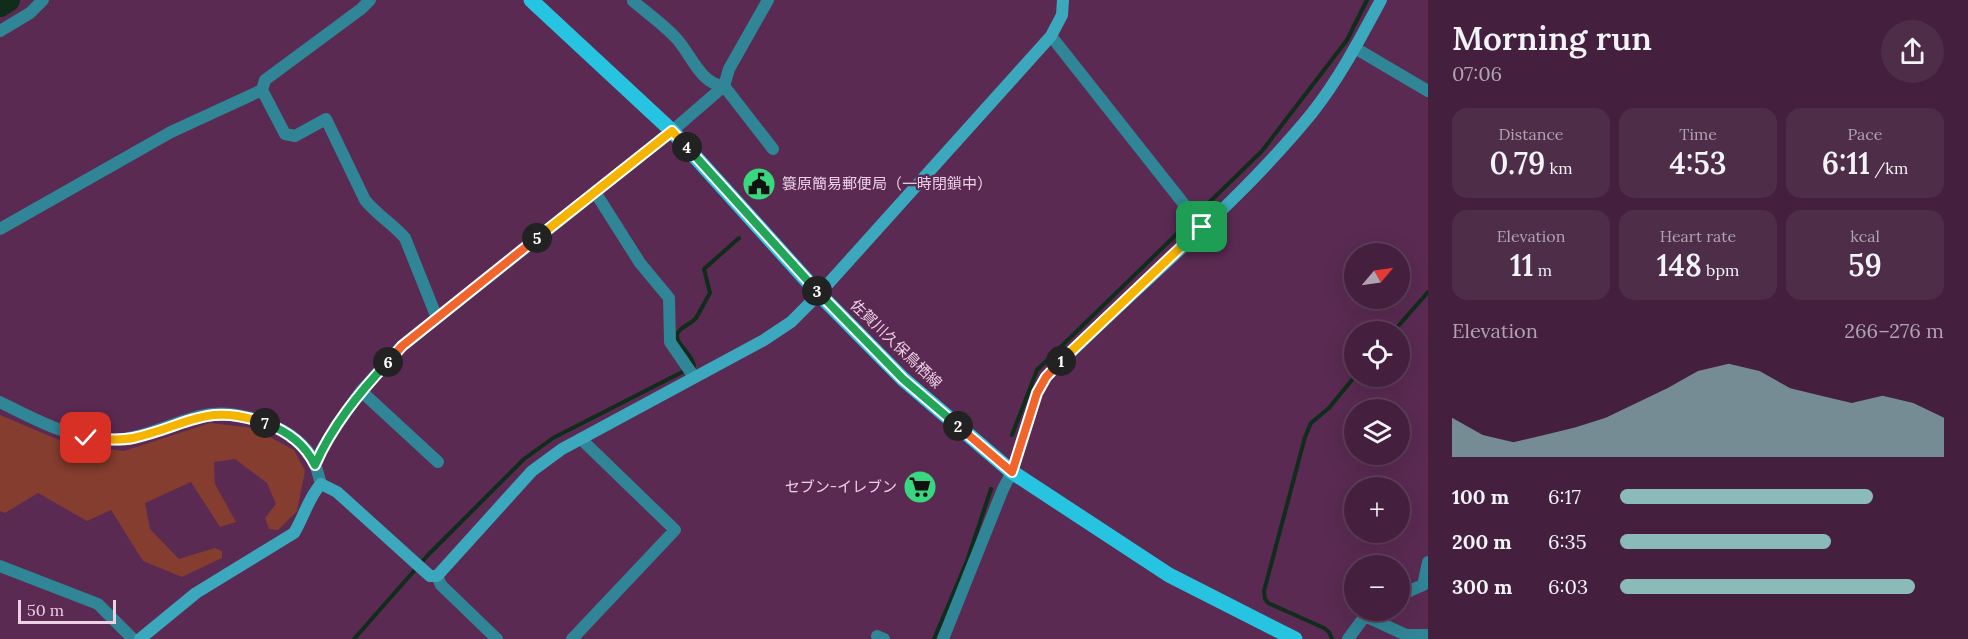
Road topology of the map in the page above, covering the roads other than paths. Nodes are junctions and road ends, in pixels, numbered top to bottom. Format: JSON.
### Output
{"nodes":[{"id":1,"x":43,"y":0,"type":"edge"},
{"id":2,"x":370,"y":0,"type":"edge"},
{"id":3,"x":531,"y":0,"type":"edge"},
{"id":4,"x":768,"y":0,"type":"edge"},
{"id":5,"x":1063,"y":0,"type":"edge"},
{"id":6,"x":1381,"y":0,"type":"edge"},
{"id":7,"x":633,"y":1,"type":"edge"},
{"id":8,"x":0,"y":31,"type":"edge"},
{"id":9,"x":1051,"y":36,"type":"junction"},
{"id":10,"x":1355,"y":48,"type":"junction"},
{"id":11,"x":724,"y":86,"type":"junction"},
{"id":12,"x":262,"y":90,"type":"junction"},
{"id":13,"x":1428,"y":91,"type":"edge"},
{"id":14,"x":672,"y":131,"type":"junction"},
{"id":15,"x":773,"y":149,"type":"dead end"},
{"id":16,"x":595,"y":192,"type":"junction"},
{"id":17,"x":1202,"y":227,"type":"junction"},
{"id":18,"x":0,"y":229,"type":"edge"},
{"id":19,"x":819,"y":294,"type":"junction"},
{"id":20,"x":437,"y":318,"type":"junction"},
{"id":21,"x":694,"y":378,"type":"junction"},
{"id":22,"x":361,"y":390,"type":"junction"},
{"id":23,"x":0,"y":402,"type":"edge"},
{"id":24,"x":581,"y":439,"type":"junction"},
{"id":25,"x":438,"y":462,"type":"dead end"},
{"id":26,"x":315,"y":465,"type":"junction"},
{"id":27,"x":1012,"y":472,"type":"junction"},
{"id":28,"x":321,"y":484,"type":"junction"},
{"id":29,"x":1428,"y":562,"type":"edge"},
{"id":30,"x":0,"y":566,"type":"edge"},
{"id":31,"x":437,"y":576,"type":"junction"},
{"id":32,"x":1410,"y":591,"type":"edge"},
{"id":33,"x":1363,"y":621,"type":"edge"},
{"id":34,"x":1383,"y":621,"type":"edge"},
{"id":35,"x":1428,"y":635,"type":"edge"},
{"id":36,"x":132,"y":639,"type":"edge"},
{"id":37,"x":140,"y":639,"type":"edge"},
{"id":38,"x":497,"y":639,"type":"edge"},
{"id":39,"x":572,"y":639,"type":"edge"},
{"id":40,"x":943,"y":639,"type":"edge"},
{"id":41,"x":1295,"y":639,"type":"edge"},
{"id":42,"x":1348,"y":639,"type":"edge"}],
"edges":[{"from":1,"to":8,"type":"street"},
{"from":2,"to":12,"type":"street"},
{"from":3,"to":14,"type":"main road","name":"佐賀川久保鳥栖線"},
{"from":4,"to":11,"type":"street"},
{"from":5,"to":9,"type":"street"},
{"from":6,"to":10,"type":"street"},
{"from":7,"to":11,"type":"street"},
{"from":9,"to":17,"type":"street"},
{"from":9,"to":19,"type":"street"},
{"from":10,"to":13,"type":"street"},
{"from":10,"to":17,"type":"street"},
{"from":11,"to":14,"type":"street"},
{"from":11,"to":15,"type":"street"},
{"from":12,"to":18,"type":"street"},
{"from":12,"to":20,"type":"street"},
{"from":14,"to":16,"type":"street"},
{"from":14,"to":19,"type":"main road","name":"佐賀川久保鳥栖線"},
{"from":16,"to":20,"type":"street"},
{"from":16,"to":21,"type":"street"},
{"from":17,"to":27,"type":"street"},
{"from":19,"to":21,"type":"street"},
{"from":19,"to":27,"type":"main road","name":"佐賀川久保鳥栖線"},
{"from":20,"to":22,"type":"street"},
{"from":21,"to":24,"type":"street"},
{"from":22,"to":25,"type":"street"},
{"from":22,"to":26,"type":"street"},
{"from":23,"to":26,"type":"street"},
{"from":24,"to":31,"type":"street"},
{"from":24,"to":39,"type":"street"},
{"from":26,"to":28,"type":"street"},
{"from":27,"to":40,"type":"street"},
{"from":27,"to":41,"type":"main road","name":"佐賀川久保鳥栖線"},
{"from":28,"to":31,"type":"street"},
{"from":28,"to":37,"type":"street"},
{"from":29,"to":32,"type":"street"},
{"from":30,"to":36,"type":"street"},
{"from":31,"to":38,"type":"street"},
{"from":33,"to":42,"type":"street"},
{"from":34,"to":35,"type":"street"}]}
